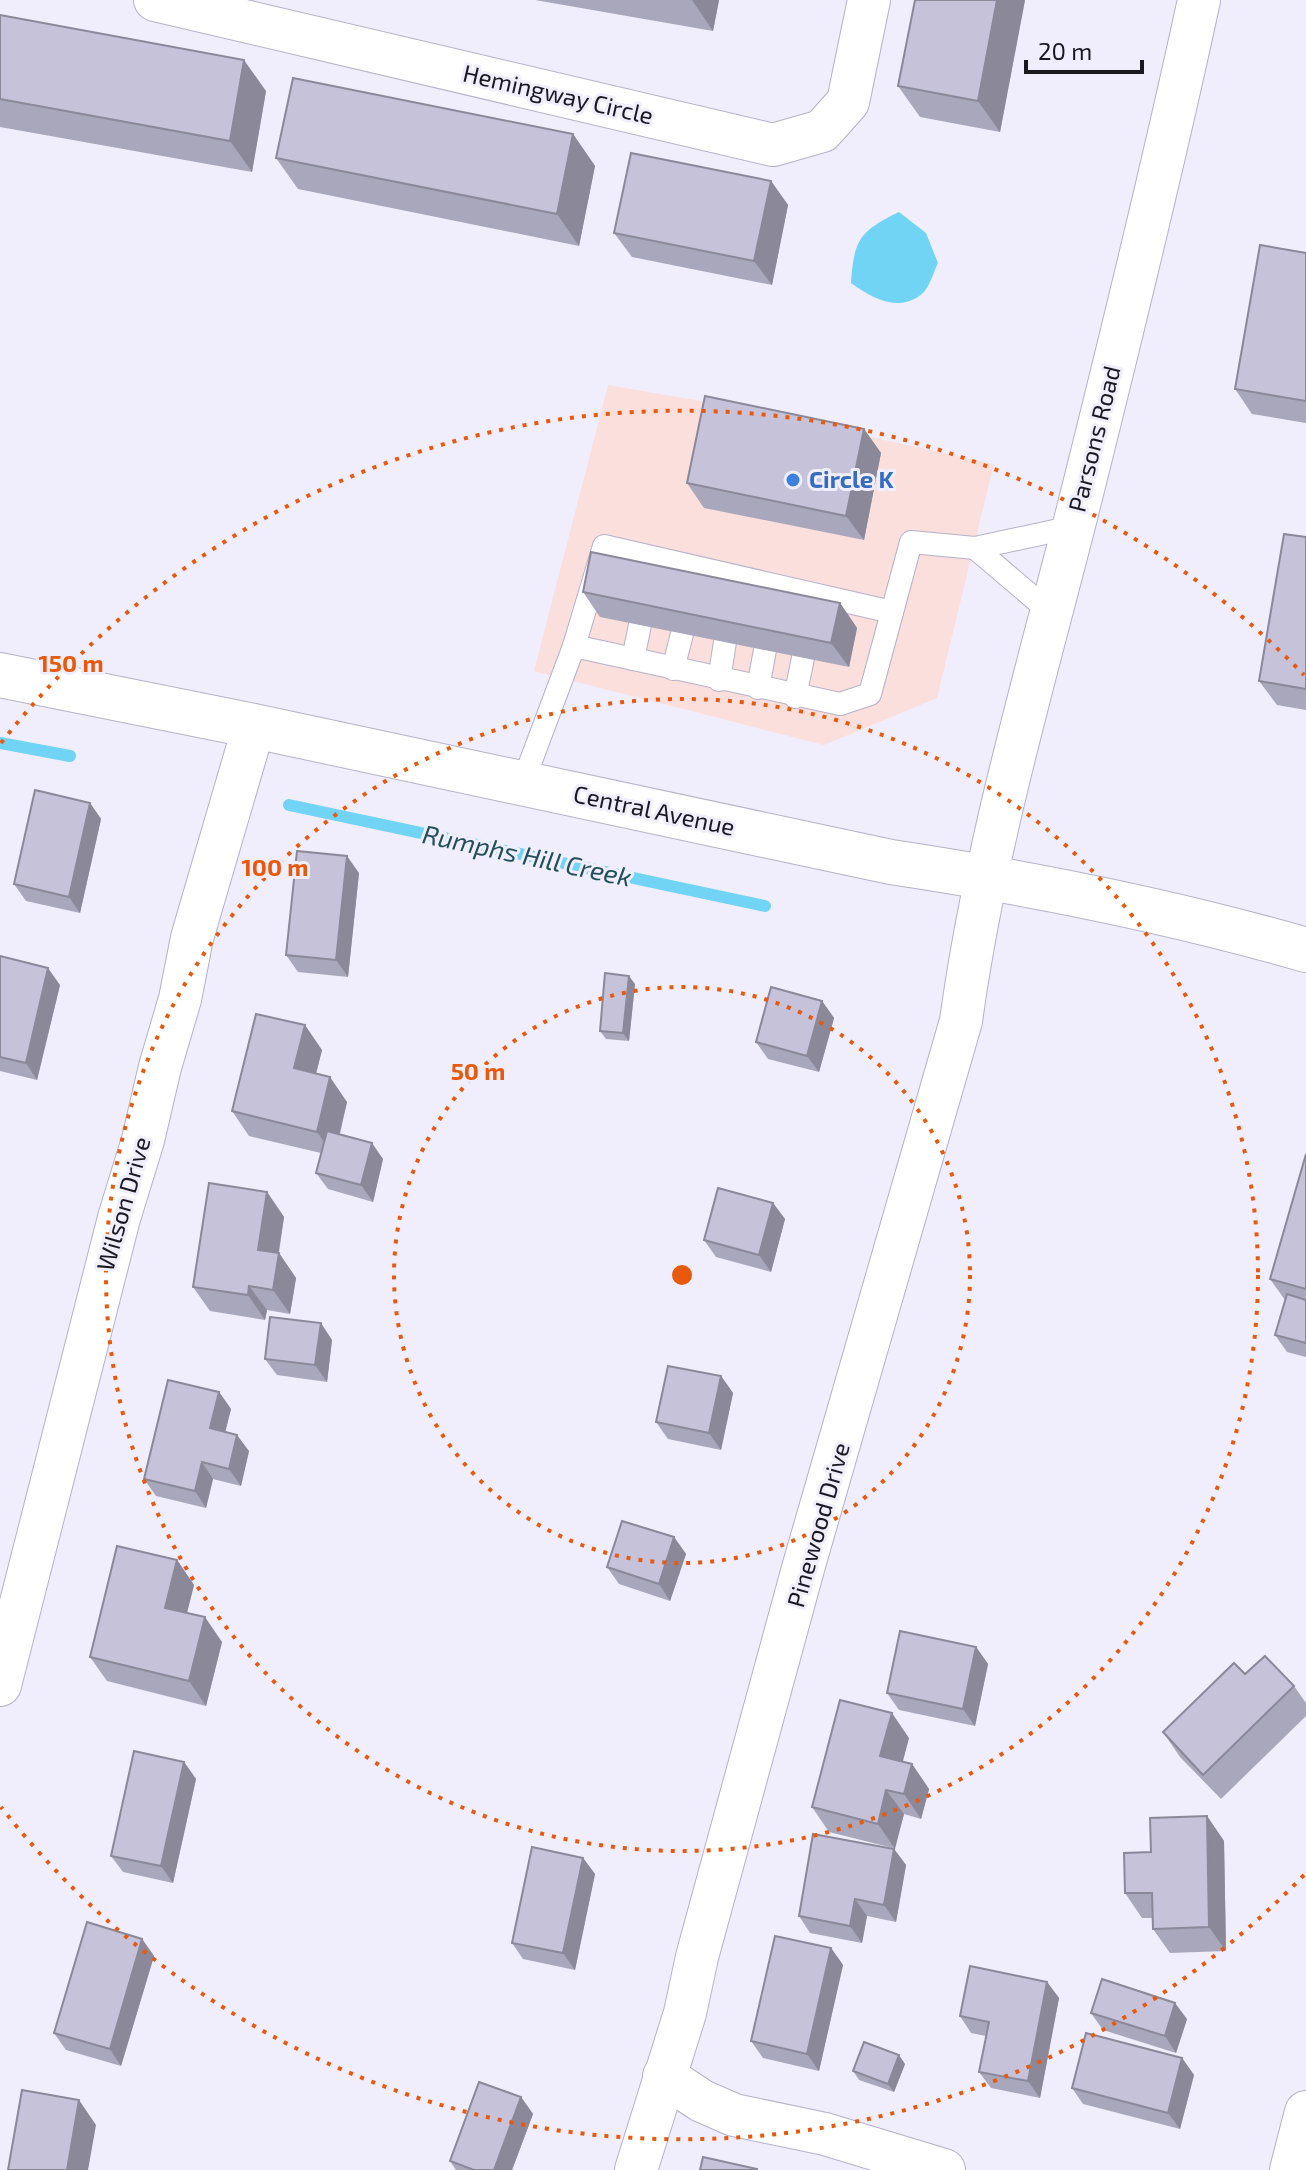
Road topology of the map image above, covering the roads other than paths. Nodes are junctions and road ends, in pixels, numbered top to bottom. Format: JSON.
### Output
{"nodes":[{"id":1,"x":155,"y":0,"type":"edge"},
{"id":2,"x":869,"y":0,"type":"edge"},
{"id":3,"x":1199,"y":0,"type":"edge"},
{"id":4,"x":1073,"y":527,"type":"junction"},
{"id":5,"x":975,"y":548,"type":"junction"},
{"id":6,"x":655,"y":557,"type":"junction"},
{"id":7,"x":695,"y":567,"type":"junction"},
{"id":8,"x":740,"y":577,"type":"junction"},
{"id":9,"x":647,"y":585,"type":"edge"},
{"id":10,"x":777,"y":586,"type":"junction"},
{"id":11,"x":689,"y":593,"type":"edge"},
{"id":12,"x":818,"y":596,"type":"junction"},
{"id":13,"x":734,"y":603,"type":"edge"},
{"id":14,"x":773,"y":611,"type":"edge"},
{"id":15,"x":1049,"y":611,"type":"junction"},
{"id":16,"x":892,"y":612,"type":"junction"},
{"id":17,"x":813,"y":619,"type":"edge"},
{"id":18,"x":640,"y":625,"type":"edge"},
{"id":19,"x":682,"y":634,"type":"edge"},
{"id":20,"x":725,"y":642,"type":"edge"},
{"id":21,"x":574,"y":646,"type":"junction"},
{"id":22,"x":765,"y":650,"type":"edge"},
{"id":23,"x":803,"y":658,"type":"edge"},
{"id":24,"x":633,"y":659,"type":"junction"},
{"id":25,"x":673,"y":669,"type":"junction"},
{"id":26,"x":0,"y":675,"type":"edge"},
{"id":27,"x":719,"y":680,"type":"junction"},
{"id":28,"x":758,"y":688,"type":"junction"},
{"id":29,"x":795,"y":697,"type":"junction"},
{"id":30,"x":254,"y":726,"type":"junction"},
{"id":31,"x":523,"y":782,"type":"junction"},
{"id":32,"x":986,"y":876,"type":"junction"},
{"id":33,"x":1306,"y":950,"type":"edge"},
{"id":34,"x":0,"y":1685,"type":"edge"},
{"id":35,"x":664,"y":2076,"type":"junction"},
{"id":36,"x":1306,"y":2112,"type":"edge"},
{"id":37,"x":636,"y":2170,"type":"edge"},
{"id":38,"x":944,"y":2170,"type":"edge"},
{"id":39,"x":1291,"y":2170,"type":"edge"}],
"edges":[{"from":1,"to":2,"type":"street","name":"Hemingway Circle"},
{"from":3,"to":4,"type":"street","name":"Parsons Road"},
{"from":4,"to":5,"type":"lane"},
{"from":4,"to":15,"type":"street","name":"Parsons Road"},
{"from":5,"to":15,"type":"lane"},
{"from":5,"to":16,"type":"lane"},
{"from":6,"to":7,"type":"lane"},
{"from":6,"to":9,"type":"lane"},
{"from":6,"to":21,"type":"lane"},
{"from":7,"to":8,"type":"lane"},
{"from":7,"to":11,"type":"lane"},
{"from":8,"to":10,"type":"lane"},
{"from":8,"to":13,"type":"lane"},
{"from":10,"to":12,"type":"lane"},
{"from":10,"to":14,"type":"lane"},
{"from":12,"to":16,"type":"lane"},
{"from":12,"to":17,"type":"lane"},
{"from":15,"to":32,"type":"street","name":"Parsons Road"},
{"from":16,"to":29,"type":"lane"},
{"from":18,"to":24,"type":"lane"},
{"from":19,"to":25,"type":"lane"},
{"from":20,"to":27,"type":"lane"},
{"from":21,"to":24,"type":"lane"},
{"from":21,"to":31,"type":"lane"},
{"from":22,"to":28,"type":"lane"},
{"from":23,"to":29,"type":"lane"},
{"from":24,"to":25,"type":"lane"},
{"from":25,"to":27,"type":"lane"},
{"from":26,"to":30,"type":"street","name":"Central Avenue"},
{"from":27,"to":28,"type":"lane"},
{"from":28,"to":29,"type":"lane"},
{"from":30,"to":31,"type":"street","name":"Central Avenue"},
{"from":30,"to":34,"type":"street","name":"Wilson Drive"},
{"from":31,"to":32,"type":"street","name":"Central Avenue"},
{"from":32,"to":33,"type":"street","name":"Central Avenue"},
{"from":32,"to":35,"type":"street","name":"Pinewood Drive"},
{"from":35,"to":37,"type":"street","name":"Pinewood Drive"},
{"from":35,"to":38,"type":"street"},
{"from":36,"to":39,"type":"street"}]}
